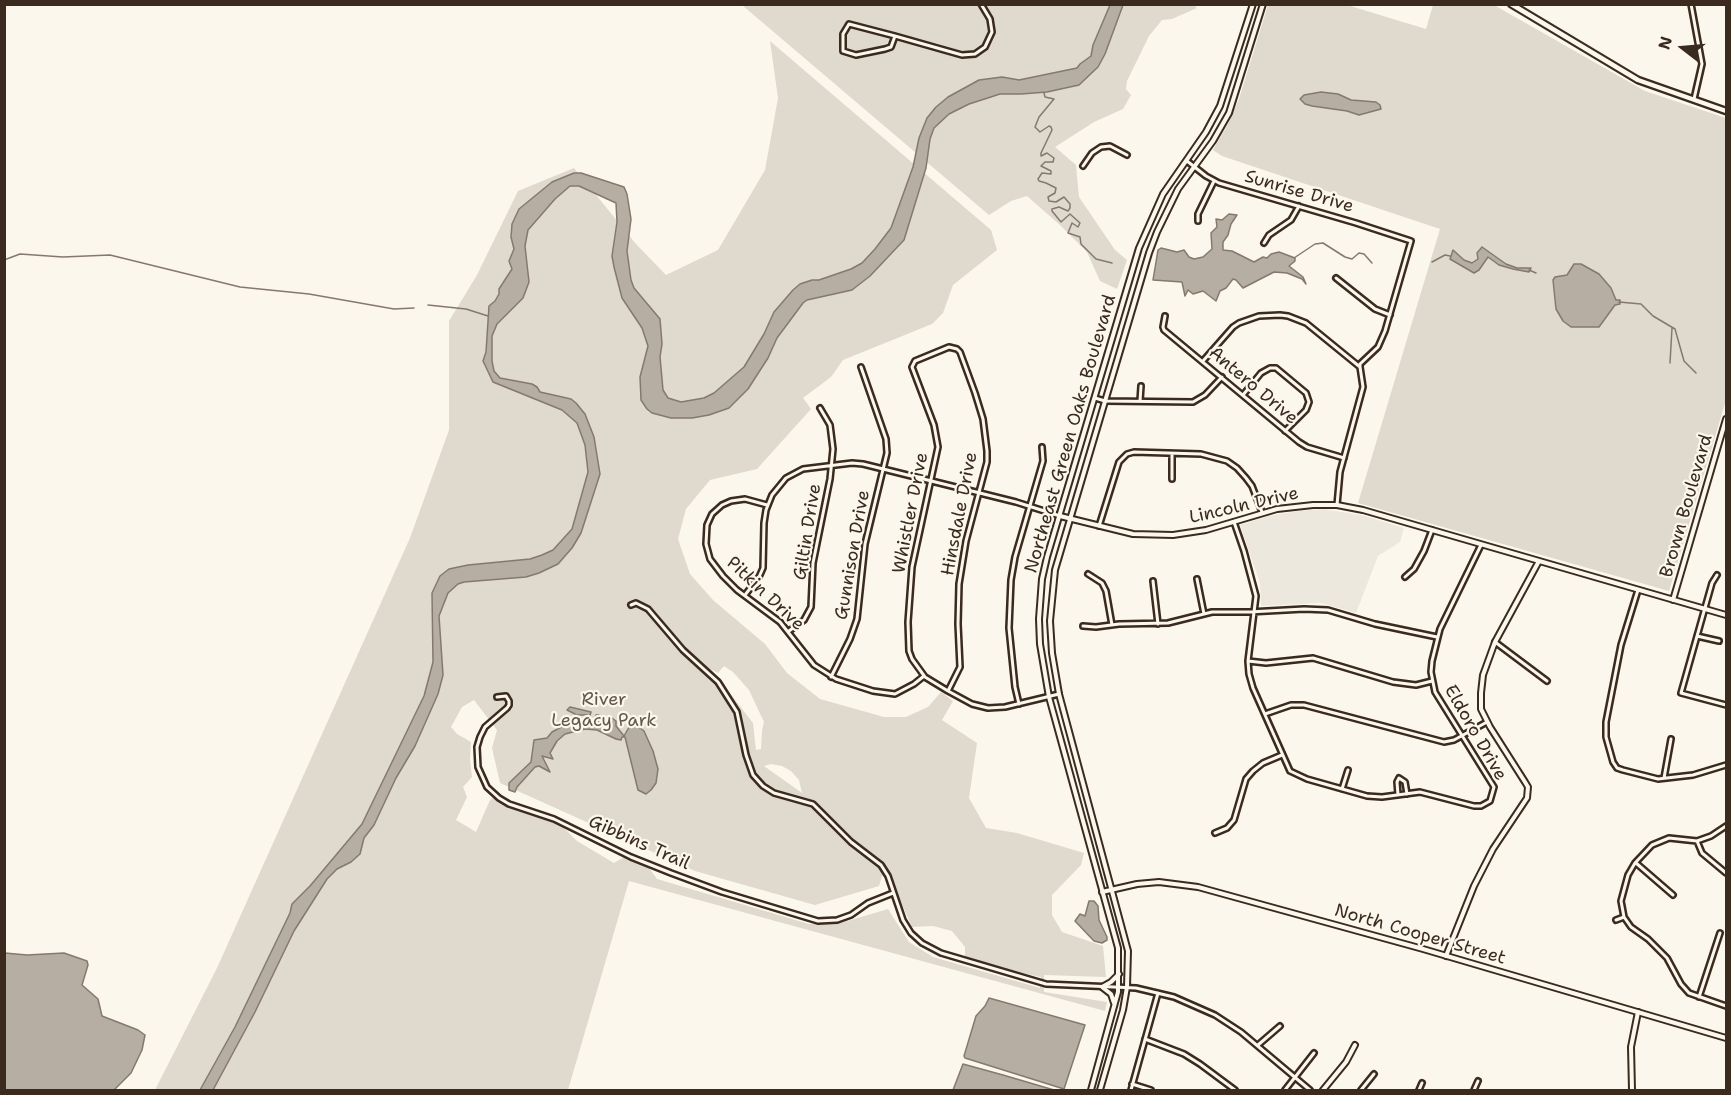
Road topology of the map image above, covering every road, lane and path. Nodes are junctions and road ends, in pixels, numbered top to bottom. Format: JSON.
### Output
{"nodes":[{"id":1,"x":981,"y":4,"type":"edge"},
{"id":2,"x":1253,"y":4,"type":"edge"},
{"id":3,"x":1263,"y":4,"type":"edge"},
{"id":4,"x":1511,"y":4,"type":"edge"},
{"id":5,"x":1691,"y":4,"type":"edge"},
{"id":6,"x":895,"y":36,"type":"junction"},
{"id":7,"x":1693,"y":101,"type":"junction"},
{"id":8,"x":1726,"y":111,"type":"edge"},
{"id":9,"x":1127,"y":155,"type":"dead end"},
{"id":10,"x":1185,"y":159,"type":"junction"},
{"id":11,"x":1083,"y":166,"type":"dead end"},
{"id":12,"x":1194,"y":167,"type":"junction"},
{"id":13,"x":1214,"y":181,"type":"junction"},
{"id":14,"x":1299,"y":206,"type":"junction"},
{"id":15,"x":1198,"y":221,"type":"dead end"},
{"id":16,"x":1264,"y":243,"type":"dead end"},
{"id":17,"x":1336,"y":278,"type":"dead end"},
{"id":18,"x":1390,"y":315,"type":"junction"},
{"id":19,"x":1165,"y":316,"type":"dead end"},
{"id":20,"x":953,"y":347,"type":"joint"},
{"id":21,"x":1203,"y":362,"type":"junction"},
{"id":22,"x":861,"y":367,"type":"dead end"},
{"id":23,"x":1360,"y":367,"type":"junction"},
{"id":24,"x":1222,"y":377,"type":"junction"},
{"id":25,"x":1141,"y":386,"type":"dead end"},
{"id":26,"x":1243,"y":395,"type":"junction"},
{"id":27,"x":1095,"y":398,"type":"junction"},
{"id":28,"x":1105,"y":401,"type":"junction"},
{"id":29,"x":1140,"y":401,"type":"junction"},
{"id":30,"x":820,"y":408,"type":"dead end"},
{"id":31,"x":1726,"y":419,"type":"edge"},
{"id":32,"x":1285,"y":431,"type":"junction"},
{"id":33,"x":1724,"y":436,"type":"edge"},
{"id":34,"x":1042,"y":447,"type":"dead end"},
{"id":35,"x":1172,"y":454,"type":"junction"},
{"id":36,"x":1344,"y":458,"type":"junction"},
{"id":37,"x":832,"y":465,"type":"junction"},
{"id":38,"x":884,"y":469,"type":"junction"},
{"id":39,"x":1172,"y":479,"type":"dead end"},
{"id":40,"x":931,"y":481,"type":"junction"},
{"id":41,"x":979,"y":492,"type":"junction"},
{"id":42,"x":767,"y":505,"type":"junction"},
{"id":43,"x":1030,"y":506,"type":"junction"},
{"id":44,"x":1337,"y":506,"type":"junction"},
{"id":45,"x":1262,"y":512,"type":"junction"},
{"id":46,"x":1060,"y":516,"type":"junction"},
{"id":47,"x":1069,"y":518,"type":"junction"},
{"id":48,"x":1234,"y":522,"type":"junction"},
{"id":49,"x":1099,"y":526,"type":"junction"},
{"id":50,"x":1432,"y":530,"type":"junction"},
{"id":51,"x":1481,"y":545,"type":"junction"},
{"id":52,"x":1539,"y":561,"type":"junction"},
{"id":53,"x":1088,"y":574,"type":"dead end"},
{"id":54,"x":1717,"y":575,"type":"dead end"},
{"id":55,"x":1405,"y":577,"type":"dead end"},
{"id":56,"x":1197,"y":579,"type":"dead end"},
{"id":57,"x":1153,"y":581,"type":"dead end"},
{"id":58,"x":1638,"y":590,"type":"junction"},
{"id":59,"x":745,"y":596,"type":"junction"},
{"id":60,"x":1673,"y":600,"type":"junction"},
{"id":61,"x":631,"y":605,"type":"dead end"},
{"id":62,"x":1704,"y":609,"type":"junction"},
{"id":63,"x":1255,"y":611,"type":"junction"},
{"id":64,"x":1204,"y":614,"type":"junction"},
{"id":65,"x":1726,"y":615,"type":"edge"},
{"id":66,"x":1158,"y":624,"type":"junction"},
{"id":67,"x":1112,"y":625,"type":"junction"},
{"id":68,"x":1083,"y":626,"type":"dead end"},
{"id":69,"x":789,"y":631,"type":"junction"},
{"id":70,"x":1697,"y":636,"type":"junction"},
{"id":71,"x":1437,"y":637,"type":"junction"},
{"id":72,"x":1719,"y":641,"type":"dead end"},
{"id":73,"x":1495,"y":642,"type":"junction"},
{"id":74,"x":1248,"y":661,"type":"junction"},
{"id":75,"x":924,"y":676,"type":"junction"},
{"id":76,"x":831,"y":677,"type":"junction"},
{"id":77,"x":1432,"y":681,"type":"junction"},
{"id":78,"x":1547,"y":681,"type":"dead end"},
{"id":79,"x":948,"y":691,"type":"junction"},
{"id":80,"x":1059,"y":694,"type":"junction"},
{"id":81,"x":1049,"y":696,"type":"junction"},
{"id":82,"x":497,"y":697,"type":"dead end"},
{"id":83,"x":1019,"y":704,"type":"junction"},
{"id":84,"x":1726,"y":705,"type":"edge"},
{"id":85,"x":1265,"y":714,"type":"junction"},
{"id":86,"x":1487,"y":722,"type":"junction"},
{"id":87,"x":1463,"y":735,"type":"junction"},
{"id":88,"x":1671,"y":739,"type":"dead end"},
{"id":89,"x":1282,"y":755,"type":"junction"},
{"id":90,"x":1726,"y":765,"type":"edge"},
{"id":91,"x":1348,"y":770,"type":"dead end"},
{"id":92,"x":1664,"y":778,"type":"junction"},
{"id":93,"x":1342,"y":789,"type":"junction"},
{"id":94,"x":1407,"y":794,"type":"junction"},
{"id":95,"x":1398,"y":795,"type":"junction"},
{"id":96,"x":1093,"y":817,"type":"junction"},
{"id":97,"x":1083,"y":819,"type":"junction"},
{"id":98,"x":1726,"y":826,"type":"edge"},
{"id":99,"x":1215,"y":833,"type":"dead end"},
{"id":100,"x":1697,"y":841,"type":"junction"},
{"id":101,"x":1635,"y":863,"type":"junction"},
{"id":102,"x":1726,"y":873,"type":"edge"},
{"id":103,"x":1112,"y":890,"type":"junction"},
{"id":104,"x":1102,"y":892,"type":"junction"},
{"id":105,"x":893,"y":893,"type":"junction"},
{"id":106,"x":1674,"y":895,"type":"dead end"},
{"id":107,"x":1624,"y":917,"type":"junction"},
{"id":108,"x":1616,"y":920,"type":"dead end"},
{"id":109,"x":1720,"y":933,"type":"dead end"},
{"id":110,"x":1446,"y":956,"type":"junction"},
{"id":111,"x":1119,"y":973,"type":"junction"},
{"id":112,"x":1102,"y":987,"type":"junction"},
{"id":113,"x":1118,"y":987,"type":"junction"},
{"id":114,"x":1127,"y":987,"type":"junction"},
{"id":115,"x":1158,"y":993,"type":"junction"},
{"id":116,"x":1699,"y":997,"type":"junction"},
{"id":117,"x":1115,"y":1005,"type":"junction"},
{"id":118,"x":1726,"y":1006,"type":"edge"},
{"id":119,"x":1638,"y":1012,"type":"junction"},
{"id":120,"x":1280,"y":1026,"type":"dead end"},
{"id":121,"x":1726,"y":1038,"type":"edge"},
{"id":122,"x":1145,"y":1039,"type":"junction"},
{"id":123,"x":1258,"y":1045,"type":"junction"},
{"id":124,"x":1355,"y":1045,"type":"dead end"},
{"id":125,"x":1314,"y":1053,"type":"dead end"},
{"id":126,"x":1374,"y":1074,"type":"dead end"},
{"id":127,"x":1295,"y":1078,"type":"junction"},
{"id":128,"x":1478,"y":1081,"type":"dead end"},
{"id":129,"x":1422,"y":1083,"type":"dead end"},
{"id":130,"x":1132,"y":1084,"type":"junction"},
{"id":131,"x":1091,"y":1090,"type":"edge"},
{"id":132,"x":1100,"y":1090,"type":"edge"},
{"id":133,"x":1131,"y":1090,"type":"edge"},
{"id":134,"x":1151,"y":1090,"type":"edge"},
{"id":135,"x":1235,"y":1090,"type":"edge"},
{"id":136,"x":1285,"y":1090,"type":"edge"},
{"id":137,"x":1310,"y":1090,"type":"edge"},
{"id":138,"x":1323,"y":1090,"type":"edge"},
{"id":139,"x":1361,"y":1090,"type":"edge"},
{"id":140,"x":1419,"y":1090,"type":"edge"},
{"id":141,"x":1474,"y":1090,"type":"edge"},
{"id":142,"x":1632,"y":1090,"type":"edge"}],
"edges":[{"from":1,"to":6,"type":"street"},
{"from":2,"to":10,"type":"main road","name":"Northeast Green Oaks Boulevard"},
{"from":3,"to":12,"type":"main road","name":"Northeast Green Oaks Boulevard"},
{"from":4,"to":7,"type":"main road"},
{"from":5,"to":7,"type":"street"},
{"from":6,"to":6,"type":"street"},
{"from":7,"to":8,"type":"main road"},
{"from":9,"to":11,"type":"street"},
{"from":10,"to":12,"type":"street","name":"Sunrise Drive"},
{"from":10,"to":27,"type":"main road","name":"Northeast Green Oaks Boulevard"},
{"from":12,"to":13,"type":"street","name":"Sunrise Drive"},
{"from":12,"to":28,"type":"main road","name":"Northeast Green Oaks Boulevard"},
{"from":13,"to":14,"type":"street","name":"Sunrise Drive"},
{"from":13,"to":15,"type":"street"},
{"from":14,"to":16,"type":"street"},
{"from":14,"to":18,"type":"street","name":"Sunrise Drive"},
{"from":17,"to":18,"type":"street"},
{"from":18,"to":23,"type":"street"},
{"from":19,"to":21,"type":"street","name":"Antero Drive"},
{"from":20,"to":40,"type":"street","name":"Whistler Drive"},
{"from":20,"to":41,"type":"street","name":"Hinsdale Drive"},
{"from":21,"to":23,"type":"street"},
{"from":21,"to":24,"type":"street","name":"Antero Drive"},
{"from":22,"to":38,"type":"street","name":"Gunnison Drive"},
{"from":23,"to":36,"type":"street"},
{"from":24,"to":26,"type":"street","name":"Antero Drive"},
{"from":24,"to":29,"type":"street"},
{"from":25,"to":29,"type":"street"},
{"from":26,"to":32,"type":"street","name":"Antero Drive"},
{"from":26,"to":32,"type":"street"},
{"from":27,"to":28,"type":"street"},
{"from":27,"to":46,"type":"main road","name":"Northeast Green Oaks Boulevard"},
{"from":28,"to":29,"type":"street"},
{"from":28,"to":47,"type":"main road","name":"Northeast Green Oaks Boulevard"},
{"from":30,"to":37,"type":"street","name":"Giltin Drive"},
{"from":31,"to":33,"type":"main road","name":"Brown Boulevard"},
{"from":32,"to":36,"type":"street","name":"Antero Drive"},
{"from":33,"to":60,"type":"main road","name":"Brown Boulevard"},
{"from":34,"to":43,"type":"street"},
{"from":35,"to":39,"type":"street"},
{"from":35,"to":45,"type":"street"},
{"from":35,"to":49,"type":"street"},
{"from":36,"to":44,"type":"street"},
{"from":37,"to":38,"type":"street","name":"Lincoln Drive"},
{"from":37,"to":42,"type":"street","name":"Lincoln Drive"},
{"from":37,"to":69,"type":"street","name":"Giltin Drive"},
{"from":38,"to":40,"type":"street","name":"Lincoln Drive"},
{"from":38,"to":76,"type":"street","name":"Gunnison Drive"},
{"from":40,"to":41,"type":"street","name":"Lincoln Drive"},
{"from":40,"to":75,"type":"street","name":"Whistler Drive"},
{"from":41,"to":43,"type":"street","name":"Lincoln Drive"},
{"from":41,"to":79,"type":"street","name":"Hinsdale Drive"},
{"from":42,"to":59,"type":"street","name":"Lincoln Drive"},
{"from":42,"to":59,"type":"street","name":"Pitkin Drive"},
{"from":43,"to":46,"type":"street","name":"Lincoln Drive"},
{"from":43,"to":83,"type":"street"},
{"from":44,"to":45,"type":"main road","name":"Lincoln Drive"},
{"from":44,"to":50,"type":"main road","name":"Lincoln Drive"},
{"from":45,"to":48,"type":"main road","name":"Lincoln Drive"},
{"from":46,"to":47,"type":"main road","name":"Lincoln Drive"},
{"from":46,"to":81,"type":"main road","name":"Northeast Green Oaks Boulevard"},
{"from":47,"to":49,"type":"main road","name":"Lincoln Drive"},
{"from":47,"to":80,"type":"main road","name":"Northeast Green Oaks Boulevard"},
{"from":48,"to":49,"type":"main road","name":"Lincoln Drive"},
{"from":48,"to":63,"type":"street"},
{"from":50,"to":51,"type":"main road","name":"Lincoln Drive"},
{"from":50,"to":55,"type":"street"},
{"from":51,"to":52,"type":"main road","name":"Lincoln Drive"},
{"from":51,"to":71,"type":"street","name":"Eldoro Drive"},
{"from":52,"to":58,"type":"main road","name":"Lincoln Drive"},
{"from":52,"to":73,"type":"main road"},
{"from":53,"to":67,"type":"street"},
{"from":54,"to":62,"type":"street"},
{"from":56,"to":64,"type":"street"},
{"from":57,"to":66,"type":"street"},
{"from":58,"to":60,"type":"main road","name":"Lincoln Drive"},
{"from":58,"to":92,"type":"street"},
{"from":59,"to":69,"type":"street","name":"Pitkin Drive"},
{"from":60,"to":62,"type":"main road","name":"Lincoln Drive"},
{"from":61,"to":105,"type":"street"},
{"from":62,"to":65,"type":"main road","name":"Lincoln Drive"},
{"from":62,"to":70,"type":"street"},
{"from":63,"to":64,"type":"street"},
{"from":63,"to":71,"type":"street"},
{"from":63,"to":74,"type":"street"},
{"from":64,"to":66,"type":"street"},
{"from":66,"to":67,"type":"street"},
{"from":67,"to":68,"type":"street"},
{"from":69,"to":76,"type":"street","name":"Pitkin Drive"},
{"from":70,"to":72,"type":"street"},
{"from":70,"to":84,"type":"street"},
{"from":71,"to":77,"type":"street","name":"Eldoro Drive"},
{"from":73,"to":78,"type":"street"},
{"from":73,"to":86,"type":"main road"},
{"from":74,"to":77,"type":"street"},
{"from":74,"to":85,"type":"street"},
{"from":75,"to":76,"type":"street","name":"Pitkin Drive"},
{"from":75,"to":79,"type":"street","name":"Whistler Drive"},
{"from":77,"to":87,"type":"street","name":"Eldoro Drive"},
{"from":79,"to":83,"type":"street","name":"Whistler Drive"},
{"from":80,"to":81,"type":"street","name":"Whistler Drive"},
{"from":80,"to":96,"type":"main road","name":"Northeast Green Oaks Boulevard"},
{"from":81,"to":83,"type":"street","name":"Whistler Drive"},
{"from":81,"to":97,"type":"main road","name":"Northeast Green Oaks Boulevard"},
{"from":82,"to":105,"type":"street","name":"Gibbins Trail"},
{"from":85,"to":87,"type":"street"},
{"from":85,"to":89,"type":"street"},
{"from":86,"to":87,"type":"street"},
{"from":86,"to":110,"type":"main road"},
{"from":87,"to":94,"type":"street","name":"Eldoro Drive"},
{"from":88,"to":92,"type":"street"},
{"from":89,"to":93,"type":"street"},
{"from":89,"to":99,"type":"street"},
{"from":90,"to":92,"type":"street"},
{"from":91,"to":93,"type":"street"},
{"from":93,"to":95,"type":"street"},
{"from":94,"to":95,"type":"street"},
{"from":94,"to":95,"type":"street"},
{"from":96,"to":97,"type":"main road"},
{"from":96,"to":103,"type":"main road","name":"Northeast Green Oaks Boulevard"},
{"from":97,"to":104,"type":"main road","name":"Northeast Green Oaks Boulevard"},
{"from":98,"to":100,"type":"street"},
{"from":100,"to":101,"type":"street"},
{"from":100,"to":102,"type":"street"},
{"from":101,"to":106,"type":"street"},
{"from":101,"to":107,"type":"street"},
{"from":103,"to":104,"type":"main road","name":"North Cooper Street"},
{"from":103,"to":110,"type":"main road","name":"North Cooper Street"},
{"from":103,"to":114,"type":"main road","name":"Northeast Green Oaks Boulevard"},
{"from":104,"to":111,"type":"main road","name":"Northeast Green Oaks Boulevard"},
{"from":105,"to":112,"type":"street"},
{"from":107,"to":108,"type":"street"},
{"from":107,"to":116,"type":"street"},
{"from":109,"to":116,"type":"street"},
{"from":110,"to":119,"type":"main road","name":"North Cooper Street"},
{"from":111,"to":112,"type":"main road"},
{"from":111,"to":113,"type":"main road","name":"Northeast Green Oaks Boulevard"},
{"from":112,"to":113,"type":"street"},
{"from":112,"to":117,"type":"main road"},
{"from":113,"to":114,"type":"street"},
{"from":113,"to":117,"type":"main road","name":"Northeast Green Oaks Boulevard"},
{"from":114,"to":115,"type":"street"},
{"from":114,"to":132,"type":"main road","name":"Northeast Green Oaks Boulevard"},
{"from":115,"to":122,"type":"street"},
{"from":115,"to":123,"type":"street"},
{"from":116,"to":118,"type":"street"},
{"from":117,"to":131,"type":"main road","name":"Northeast Green Oaks Boulevard"},
{"from":119,"to":121,"type":"main road","name":"North Cooper Street"},
{"from":119,"to":142,"type":"main road"},
{"from":120,"to":123,"type":"street"},
{"from":122,"to":130,"type":"street"},
{"from":122,"to":135,"type":"street"},
{"from":123,"to":127,"type":"street"},
{"from":124,"to":138,"type":"main road"},
{"from":125,"to":127,"type":"street"},
{"from":126,"to":139,"type":"street"},
{"from":127,"to":136,"type":"street"},
{"from":127,"to":137,"type":"street"},
{"from":128,"to":141,"type":"street"},
{"from":129,"to":140,"type":"street"},
{"from":130,"to":133,"type":"street"},
{"from":130,"to":134,"type":"street"}]}
